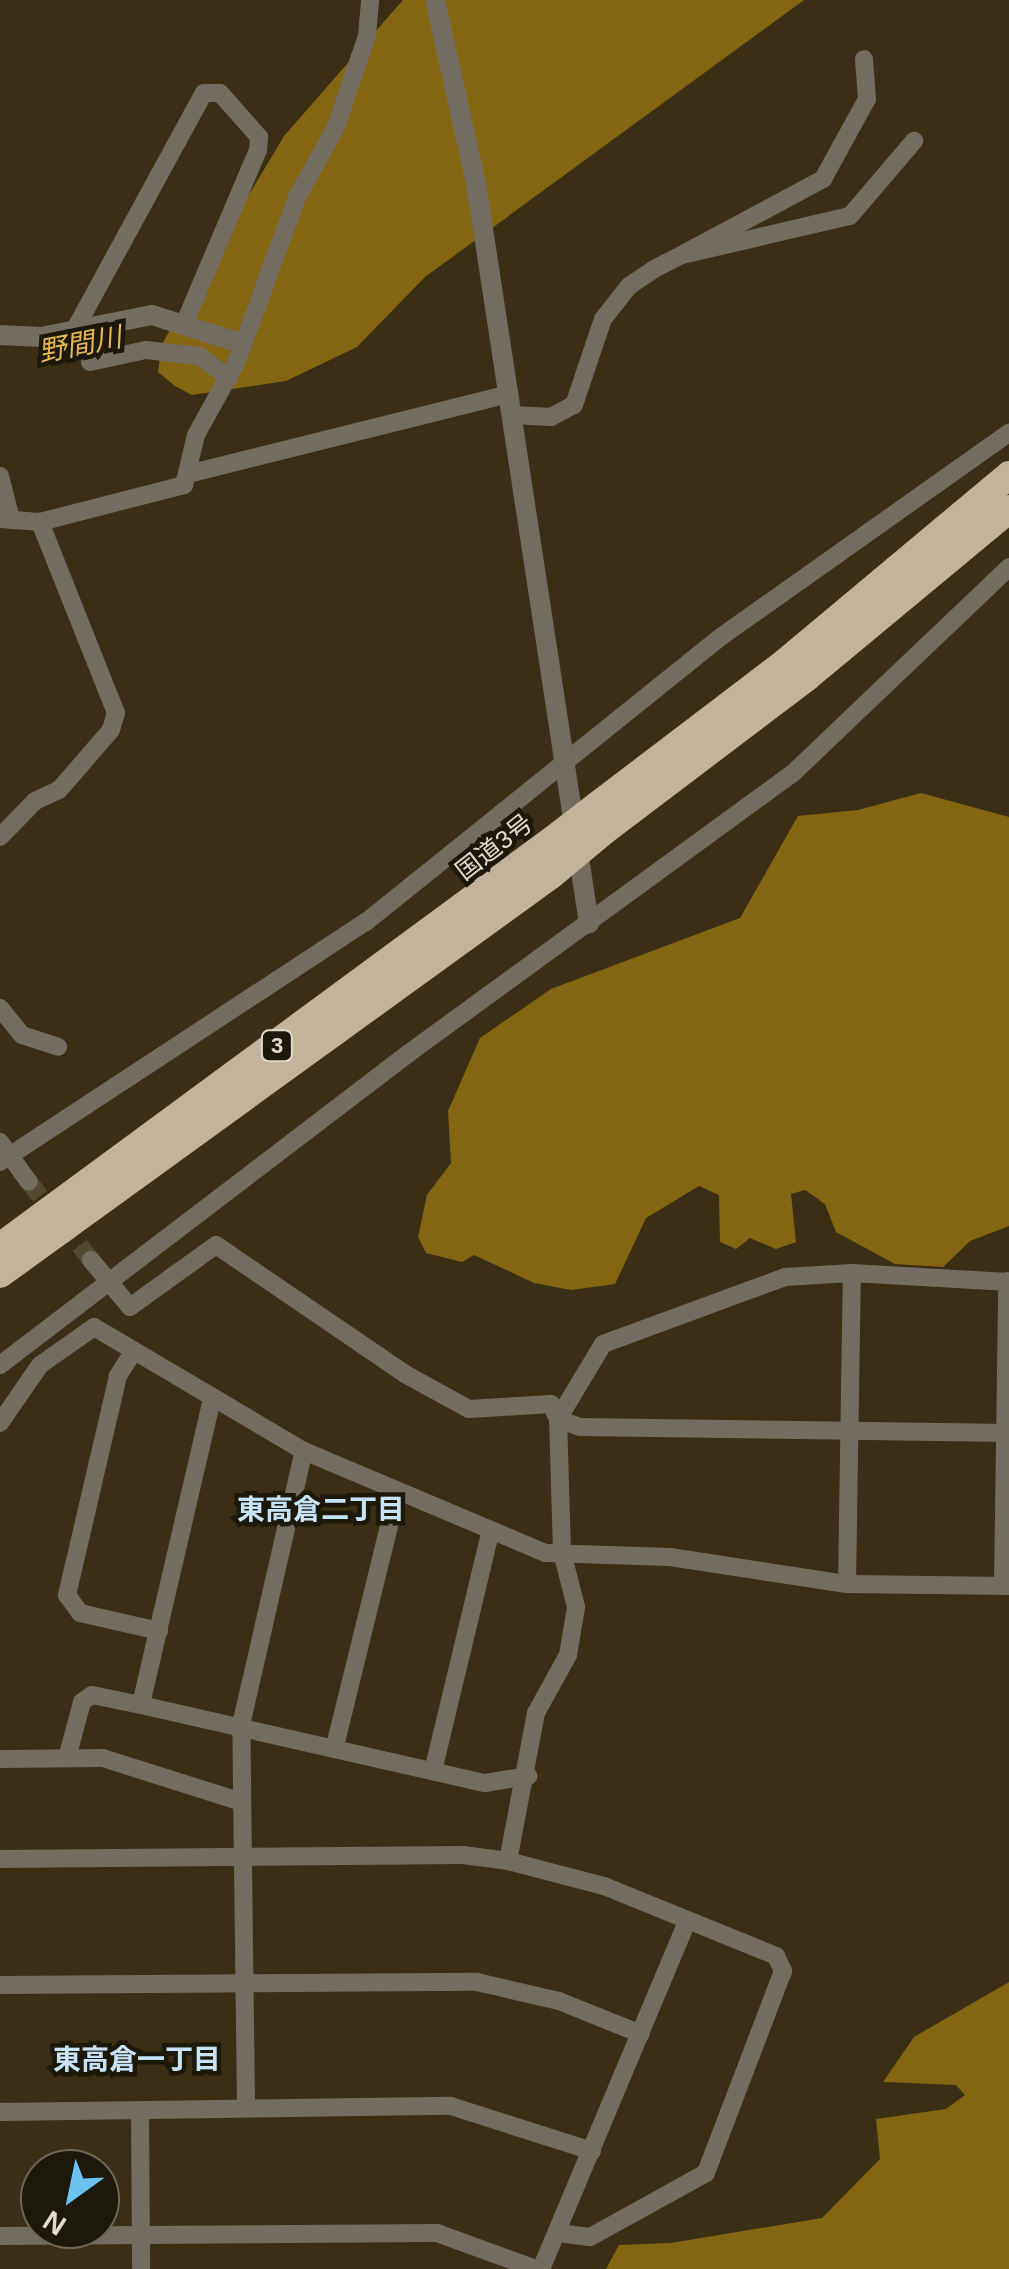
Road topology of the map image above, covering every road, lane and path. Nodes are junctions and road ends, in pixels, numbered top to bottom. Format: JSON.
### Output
{"nodes":[{"id":1,"x":370,"y":0,"type":"edge"},
{"id":2,"x":435,"y":0,"type":"edge"},
{"id":3,"x":864,"y":58,"type":"dead end"},
{"id":4,"x":914,"y":141,"type":"dead end"},
{"id":5,"x":682,"y":255,"type":"junction"},
{"id":6,"x":184,"y":324,"type":"junction"},
{"id":7,"x":74,"y":331,"type":"junction"},
{"id":8,"x":0,"y":335,"type":"edge"},
{"id":9,"x":241,"y":343,"type":"junction"},
{"id":10,"x":90,"y":362,"type":"dead end"},
{"id":11,"x":230,"y":378,"type":"junction"},
{"id":12,"x":510,"y":404,"type":"junction"},
{"id":13,"x":1009,"y":433,"type":"edge"},
{"id":14,"x":188,"y":474,"type":"junction"},
{"id":15,"x":1009,"y":475,"type":"edge"},
{"id":16,"x":0,"y":476,"type":"edge"},
{"id":17,"x":1009,"y":510,"type":"edge"},
{"id":18,"x":6,"y":519,"type":"edge"},
{"id":19,"x":40,"y":522,"type":"junction"},
{"id":20,"x":1009,"y":567,"type":"edge"},
{"id":21,"x":566,"y":759,"type":"junction"},
{"id":22,"x":602,"y":818,"type":"junction"},
{"id":23,"x":0,"y":837,"type":"edge"},
{"id":24,"x":589,"y":924,"type":"junction"},
{"id":25,"x":0,"y":1008,"type":"edge"},
{"id":26,"x":58,"y":1047,"type":"dead end"},
{"id":27,"x":4,"y":1152,"type":"edge"},
{"id":28,"x":29,"y":1182,"type":"tunnel mouth"},
{"id":29,"x":0,"y":1247,"type":"edge"},
{"id":30,"x":91,"y":1260,"type":"tunnel mouth"},
{"id":31,"x":852,"y":1273,"type":"junction"},
{"id":32,"x":0,"y":1274,"type":"edge"},
{"id":33,"x":1008,"y":1281,"type":"edge"},
{"id":34,"x":108,"y":1285,"type":"junction"},
{"id":35,"x":134,"y":1350,"type":"junction"},
{"id":36,"x":0,"y":1365,"type":"edge"},
{"id":37,"x":212,"y":1400,"type":"junction"},
{"id":38,"x":558,"y":1419,"type":"junction"},
{"id":39,"x":0,"y":1423,"type":"edge"},
{"id":40,"x":848,"y":1431,"type":"junction"},
{"id":41,"x":1007,"y":1433,"type":"edge"},
{"id":42,"x":304,"y":1451,"type":"junction"},
{"id":43,"x":397,"y":1493,"type":"junction"},
{"id":44,"x":490,"y":1533,"type":"junction"},
{"id":45,"x":562,"y":1552,"type":"junction"},
{"id":46,"x":847,"y":1584,"type":"junction"},
{"id":47,"x":1006,"y":1586,"type":"edge"},
{"id":48,"x":159,"y":1630,"type":"junction"},
{"id":49,"x":142,"y":1705,"type":"junction"},
{"id":50,"x":240,"y":1725,"type":"junction"},
{"id":51,"x":335,"y":1746,"type":"junction"},
{"id":52,"x":67,"y":1758,"type":"junction"},
{"id":53,"x":0,"y":1759,"type":"edge"},
{"id":54,"x":433,"y":1771,"type":"junction"},
{"id":55,"x":528,"y":1776,"type":"junction"},
{"id":56,"x":242,"y":1802,"type":"junction"},
{"id":57,"x":243,"y":1856,"type":"junction"},
{"id":58,"x":0,"y":1859,"type":"edge"},
{"id":59,"x":508,"y":1861,"type":"junction"},
{"id":60,"x":688,"y":1922,"type":"junction"},
{"id":61,"x":244,"y":1983,"type":"junction"},
{"id":62,"x":0,"y":1985,"type":"edge"},
{"id":63,"x":641,"y":2034,"type":"junction"},
{"id":64,"x":246,"y":2108,"type":"junction"},
{"id":65,"x":140,"y":2111,"type":"junction"},
{"id":66,"x":0,"y":2112,"type":"edge"},
{"id":67,"x":592,"y":2151,"type":"junction"},
{"id":68,"x":557,"y":2233,"type":"junction"},
{"id":69,"x":141,"y":2235,"type":"junction"},
{"id":70,"x":0,"y":2236,"type":"edge"},
{"id":71,"x":141,"y":2269,"type":"edge"},
{"id":72,"x":538,"y":2269,"type":"edge"}],
"edges":[{"from":1,"to":9,"type":"street"},
{"from":2,"to":12,"type":"street"},
{"from":3,"to":5,"type":"street"},
{"from":4,"to":5,"type":"street"},
{"from":5,"to":12,"type":"street"},
{"from":6,"to":7,"type":"street"},
{"from":6,"to":7,"type":"street"},
{"from":6,"to":9,"type":"street"},
{"from":7,"to":8,"type":"street"},
{"from":9,"to":11,"type":"street"},
{"from":10,"to":11,"type":"street"},
{"from":11,"to":14,"type":"street"},
{"from":12,"to":14,"type":"street"},
{"from":12,"to":21,"type":"street"},
{"from":13,"to":21,"type":"street"},
{"from":14,"to":19,"type":"street"},
{"from":15,"to":22,"type":"highway","name":"国道3号","number":"3"},
{"from":16,"to":18,"type":"street"},
{"from":17,"to":22,"type":"highway","name":"国道3号","number":"3"},
{"from":18,"to":19,"type":"street"},
{"from":19,"to":23,"type":"street"},
{"from":20,"to":24,"type":"street"},
{"from":21,"to":24,"type":"street"},
{"from":21,"to":27,"type":"street"},
{"from":22,"to":29,"type":"highway","name":"国道3号","number":"3","bridge":true},
{"from":22,"to":32,"type":"highway","name":"国道3号","number":"3","bridge":true},
{"from":24,"to":34,"type":"street"},
{"from":25,"to":26,"type":"street"},
{"from":27,"to":28,"type":"street"},
{"from":30,"to":34,"type":"street"},
{"from":31,"to":33,"type":"street"},
{"from":31,"to":38,"type":"street"},
{"from":31,"to":40,"type":"street"},
{"from":33,"to":41,"type":"street"},
{"from":34,"to":36,"type":"street"},
{"from":34,"to":38,"type":"street"},
{"from":35,"to":37,"type":"street"},
{"from":35,"to":39,"type":"street"},
{"from":35,"to":48,"type":"street"},
{"from":37,"to":42,"type":"street"},
{"from":37,"to":48,"type":"street"},
{"from":38,"to":40,"type":"street"},
{"from":38,"to":45,"type":"street"},
{"from":40,"to":41,"type":"street"},
{"from":40,"to":46,"type":"street"},
{"from":41,"to":47,"type":"street"},
{"from":42,"to":43,"type":"street"},
{"from":42,"to":50,"type":"street"},
{"from":43,"to":44,"type":"street"},
{"from":43,"to":51,"type":"street"},
{"from":44,"to":45,"type":"street"},
{"from":44,"to":54,"type":"street"},
{"from":45,"to":46,"type":"street"},
{"from":45,"to":55,"type":"street"},
{"from":46,"to":47,"type":"street"},
{"from":48,"to":49,"type":"street"},
{"from":49,"to":50,"type":"street"},
{"from":49,"to":52,"type":"street"},
{"from":50,"to":51,"type":"street"},
{"from":50,"to":56,"type":"street"},
{"from":51,"to":54,"type":"street"},
{"from":52,"to":53,"type":"street"},
{"from":52,"to":56,"type":"street"},
{"from":54,"to":55,"type":"street"},
{"from":55,"to":59,"type":"street"},
{"from":56,"to":57,"type":"street"},
{"from":57,"to":58,"type":"street"},
{"from":57,"to":59,"type":"street"},
{"from":57,"to":61,"type":"street"},
{"from":59,"to":60,"type":"street"},
{"from":60,"to":63,"type":"street"},
{"from":60,"to":68,"type":"street"},
{"from":61,"to":62,"type":"street"},
{"from":61,"to":63,"type":"street"},
{"from":61,"to":64,"type":"street"},
{"from":63,"to":67,"type":"street"},
{"from":64,"to":65,"type":"street"},
{"from":64,"to":67,"type":"street"},
{"from":65,"to":66,"type":"street"},
{"from":65,"to":69,"type":"street"},
{"from":67,"to":68,"type":"street"},
{"from":68,"to":72,"type":"street"},
{"from":69,"to":70,"type":"street"},
{"from":69,"to":71,"type":"street"},
{"from":69,"to":72,"type":"street"}]}
